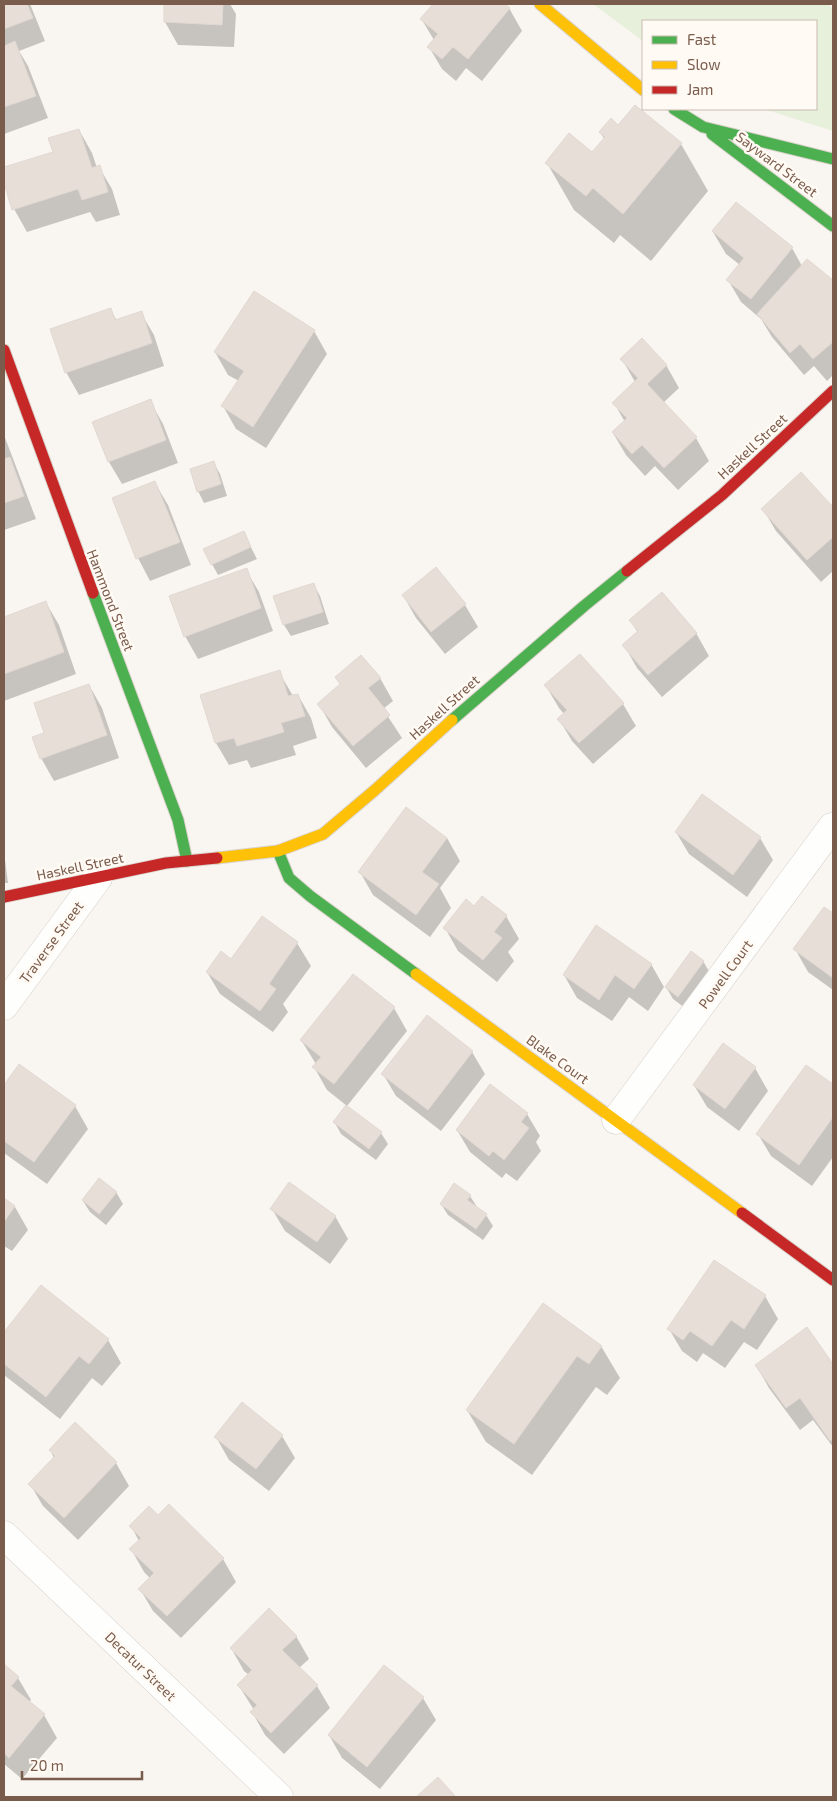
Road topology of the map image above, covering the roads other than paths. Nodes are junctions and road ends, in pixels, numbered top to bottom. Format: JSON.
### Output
{"nodes":[{"id":1,"x":540,"y":4,"type":"edge"},
{"id":2,"x":642,"y":89,"type":"edge"},
{"id":3,"x":676,"y":110,"type":"edge"},
{"id":4,"x":703,"y":127,"type":"junction"},
{"id":5,"x":833,"y":159,"type":"edge"},
{"id":6,"x":833,"y":226,"type":"edge"},
{"id":7,"x":4,"y":350,"type":"edge"},
{"id":8,"x":833,"y":391,"type":"edge"},
{"id":9,"x":832,"y":826,"type":"dead end"},
{"id":10,"x":278,"y":851,"type":"junction"},
{"id":11,"x":187,"y":860,"type":"junction"},
{"id":12,"x":98,"y":878,"type":"junction"},
{"id":13,"x":4,"y":898,"type":"edge"},
{"id":14,"x":4,"y":1006,"type":"edge"},
{"id":15,"x":616,"y":1120,"type":"junction"},
{"id":16,"x":833,"y":1280,"type":"edge"},
{"id":17,"x":4,"y":1535,"type":"edge"},
{"id":18,"x":279,"y":1797,"type":"edge"}],
"edges":[{"from":1,"to":2,"type":"street"},
{"from":3,"to":4,"type":"street"},
{"from":4,"to":5,"type":"street"},
{"from":4,"to":6,"type":"street","name":"Sayward Street"},
{"from":7,"to":11,"type":"street","name":"Hammond Street"},
{"from":8,"to":10,"type":"street","name":"Haskell Street"},
{"from":9,"to":15,"type":"street","name":"Powell Court"},
{"from":10,"to":11,"type":"street","name":"Haskell Street"},
{"from":10,"to":15,"type":"street","name":"Blake Court"},
{"from":11,"to":12,"type":"street","name":"Haskell Street"},
{"from":12,"to":13,"type":"street","name":"Haskell Street"},
{"from":12,"to":14,"type":"street","name":"Traverse Street"},
{"from":15,"to":16,"type":"street","name":"Blake Court"},
{"from":17,"to":18,"type":"street","name":"Decatur Street"}]}
